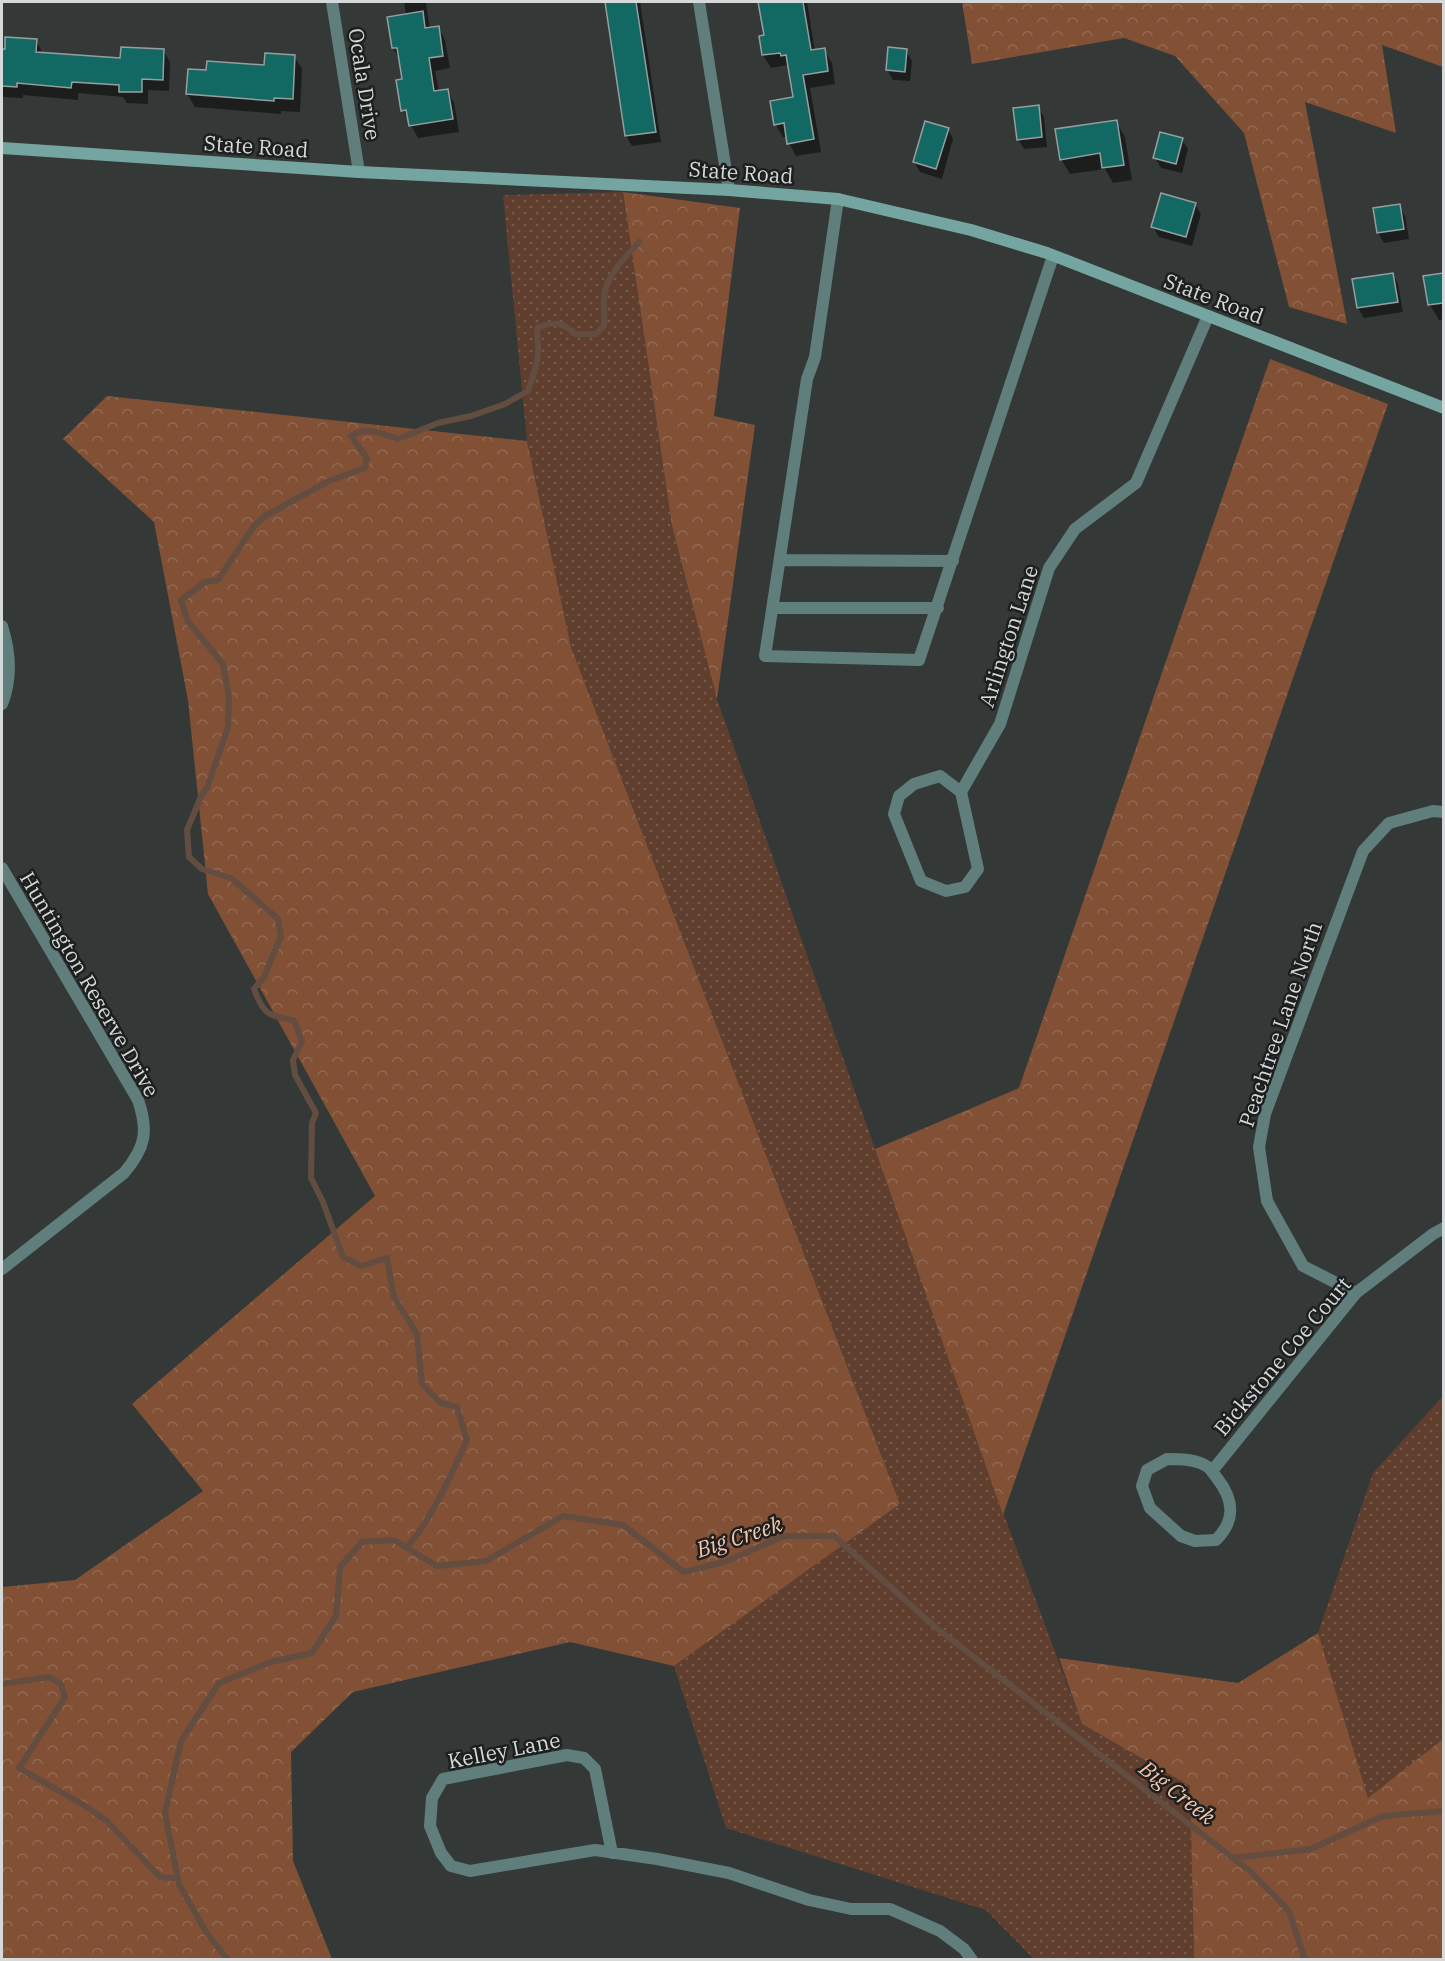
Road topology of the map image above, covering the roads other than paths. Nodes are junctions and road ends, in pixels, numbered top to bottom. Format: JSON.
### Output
{"nodes":[{"id":1,"x":332,"y":2,"type":"edge"},
{"id":2,"x":699,"y":2,"type":"edge"},
{"id":3,"x":2,"y":148,"type":"edge"},
{"id":4,"x":360,"y":172,"type":"junction"},
{"id":5,"x":729,"y":190,"type":"junction"},
{"id":6,"x":838,"y":199,"type":"junction"},
{"id":7,"x":1053,"y":256,"type":"junction"},
{"id":8,"x":1208,"y":316,"type":"junction"},
{"id":9,"x":1443,"y":408,"type":"edge"},
{"id":10,"x":780,"y":560,"type":"junction"},
{"id":11,"x":953,"y":561,"type":"junction"},
{"id":12,"x":773,"y":608,"type":"junction"},
{"id":13,"x":938,"y":608,"type":"junction"},
{"id":14,"x":2,"y":626,"type":"edge"},
{"id":15,"x":2,"y":704,"type":"edge"},
{"id":16,"x":960,"y":792,"type":"junction"},
{"id":17,"x":1438,"y":811,"type":"edge"},
{"id":18,"x":2,"y":868,"type":"edge"},
{"id":19,"x":1443,"y":1228,"type":"edge"},
{"id":20,"x":2,"y":1269,"type":"edge"},
{"id":21,"x":1356,"y":1293,"type":"junction"},
{"id":22,"x":1212,"y":1472,"type":"junction"},
{"id":23,"x":612,"y":1853,"type":"junction"},
{"id":24,"x":972,"y":1959,"type":"edge"}],
"edges":[{"from":1,"to":4,"type":"street","name":"Ocala Drive"},
{"from":2,"to":5,"type":"street"},
{"from":3,"to":4,"type":"main road","name":"State Road"},
{"from":4,"to":5,"type":"main road","name":"State Road"},
{"from":5,"to":6,"type":"main road","name":"State Road"},
{"from":6,"to":7,"type":"main road","name":"State Road"},
{"from":6,"to":10,"type":"street"},
{"from":7,"to":8,"type":"main road","name":"State Road"},
{"from":7,"to":11,"type":"street"},
{"from":8,"to":9,"type":"main road","name":"State Road"},
{"from":8,"to":16,"type":"street","name":"Arlington Lane"},
{"from":10,"to":11,"type":"street"},
{"from":10,"to":12,"type":"street"},
{"from":11,"to":13,"type":"street"},
{"from":12,"to":13,"type":"street"},
{"from":12,"to":13,"type":"street"},
{"from":14,"to":15,"type":"street"},
{"from":16,"to":16,"type":"street"},
{"from":17,"to":21,"type":"street","name":"Peachtree Lane North"},
{"from":18,"to":20,"type":"street","name":"Huntington Reserve Drive"},
{"from":19,"to":21,"type":"street","name":"Bickstone Coe Court"},
{"from":21,"to":22,"type":"street","name":"Bickstone Coe Court"},
{"from":22,"to":22,"type":"street"},
{"from":23,"to":23,"type":"street","name":"Kelley Lane"},
{"from":23,"to":24,"type":"street","name":"Kelley Lane"}]}
